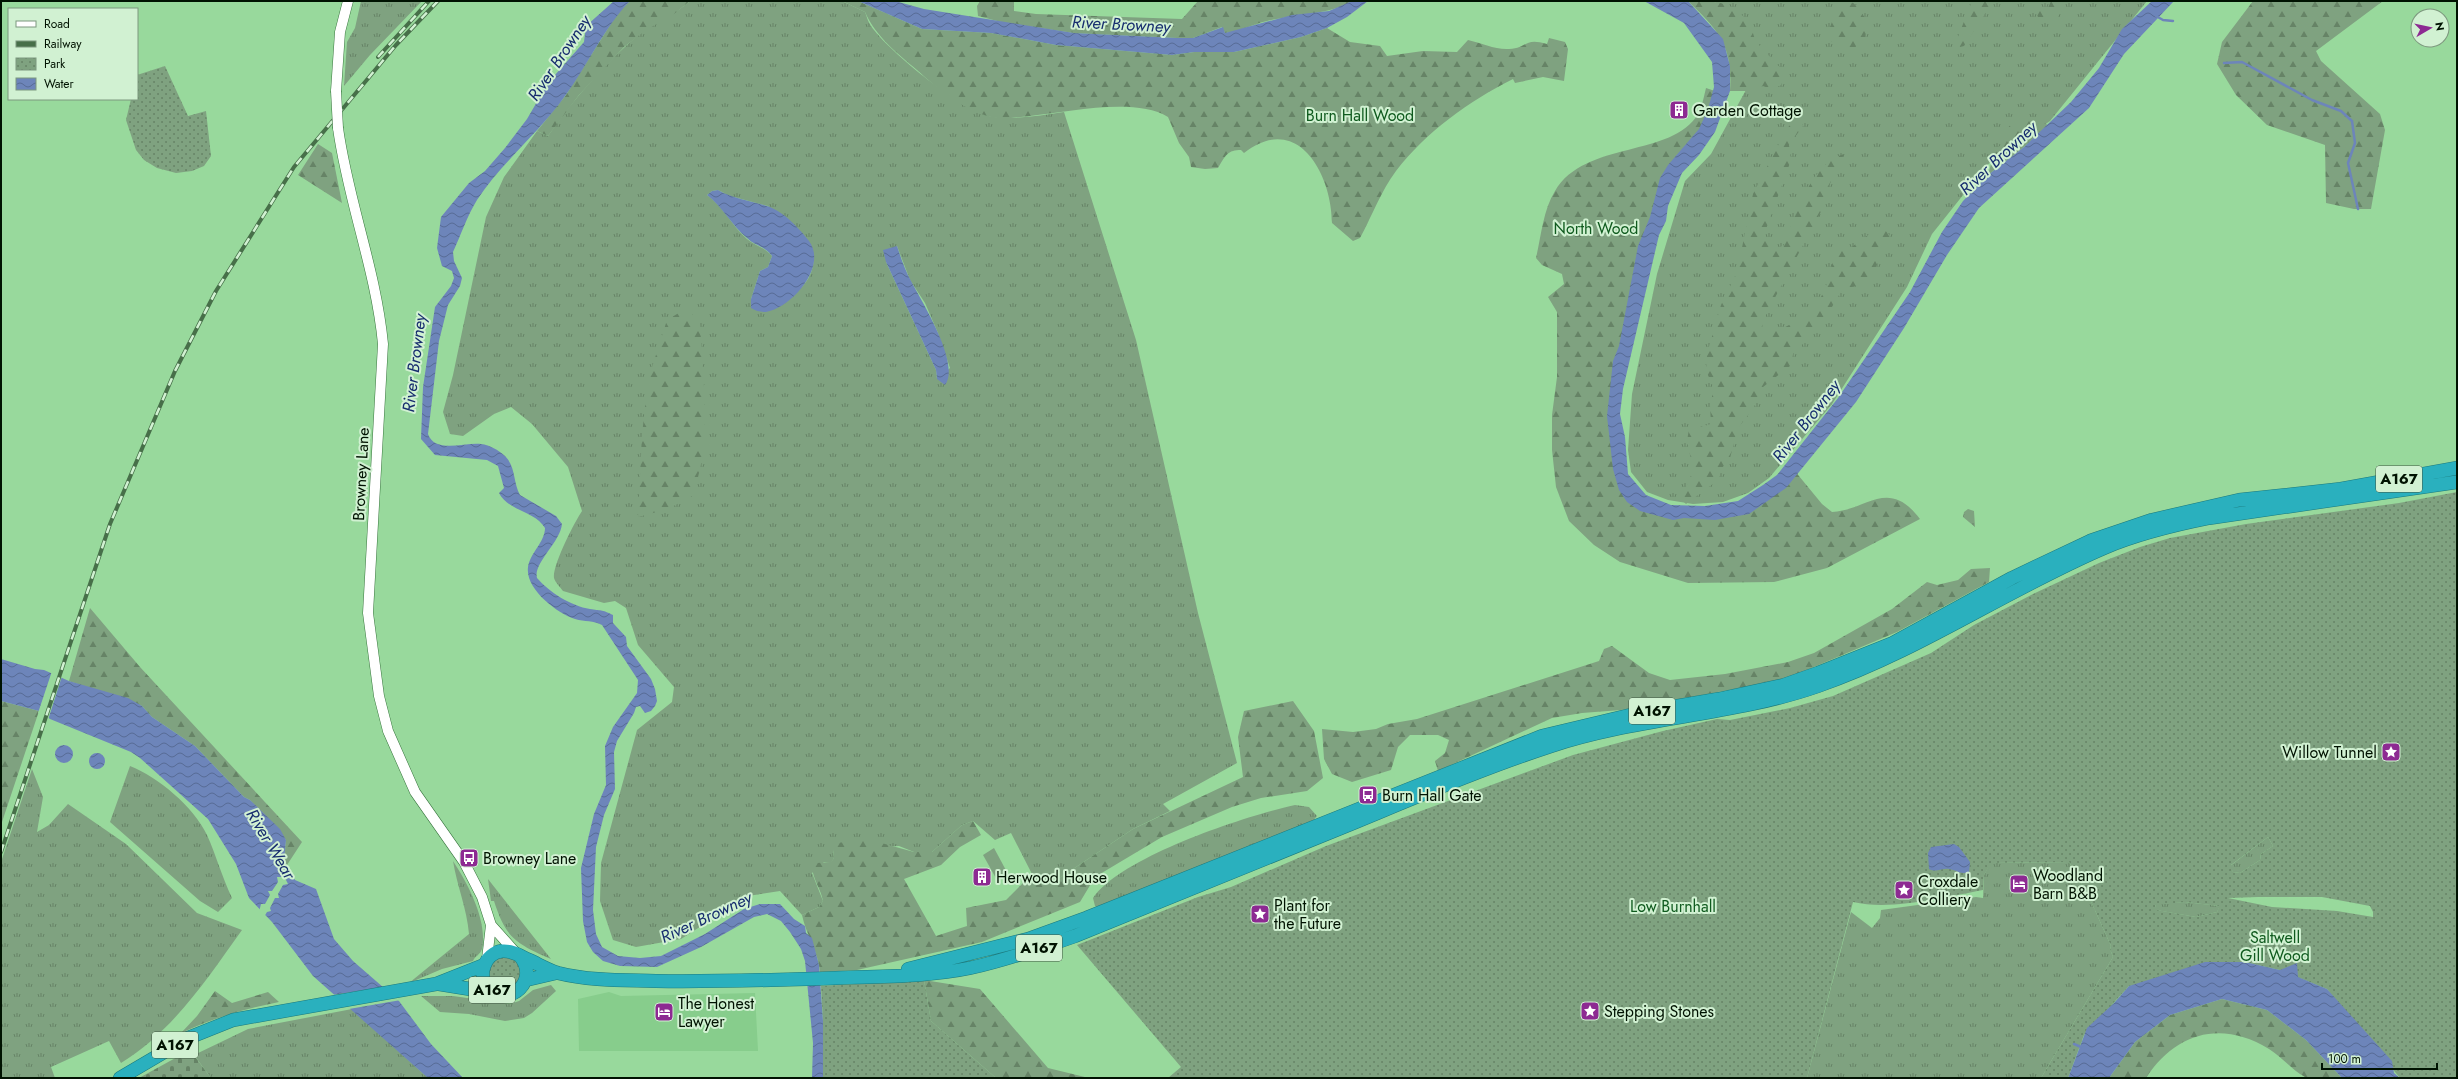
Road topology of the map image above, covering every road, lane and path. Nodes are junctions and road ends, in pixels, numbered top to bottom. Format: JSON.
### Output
{"nodes":[{"id":1,"x":348,"y":1,"type":"edge"},
{"id":2,"x":2457,"y":468,"type":"edge"},
{"id":3,"x":2457,"y":482,"type":"edge"},
{"id":4,"x":491,"y":925,"type":"junction"},
{"id":5,"x":518,"y":955,"type":"junction"},
{"id":6,"x":486,"y":962,"type":"junction"},
{"id":7,"x":556,"y":972,"type":"junction"},
{"id":8,"x":882,"y":976,"type":"junction"},
{"id":9,"x":526,"y":980,"type":"junction"},
{"id":10,"x":436,"y":984,"type":"junction"},
{"id":11,"x":495,"y":993,"type":"junction"},
{"id":12,"x":120,"y":1078,"type":"edge"}],
"edges":[{"from":1,"to":4,"type":"main road","name":"Browney Lane","bridge":true},
{"from":2,"to":8,"type":"highway","number":"A167"},
{"from":3,"to":8,"type":"highway","number":"A167"},
{"from":4,"to":5,"type":"main road"},
{"from":4,"to":6,"type":"main road"},
{"from":5,"to":6,"type":"highway","number":"A167"},
{"from":5,"to":7,"type":"highway","number":"A167"},
{"from":5,"to":9,"type":"highway","number":"A167"},
{"from":6,"to":10,"type":"highway","number":"A167"},
{"from":6,"to":11,"type":"highway","number":"A167"},
{"from":7,"to":8,"type":"highway","number":"A167"},
{"from":7,"to":9,"type":"highway","number":"A167"},
{"from":9,"to":11,"type":"highway","number":"A167"},
{"from":10,"to":11,"type":"highway","number":"A167"},
{"from":10,"to":12,"type":"highway","number":"A167"}]}
